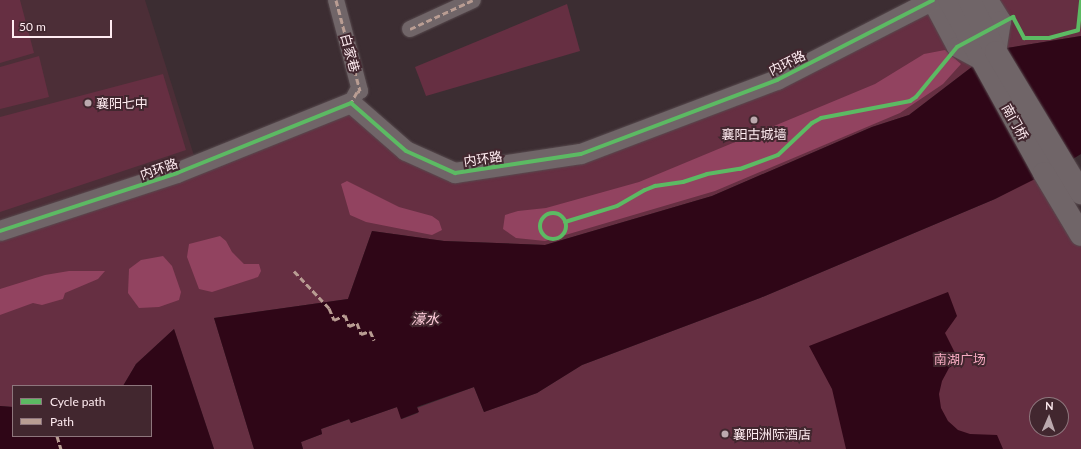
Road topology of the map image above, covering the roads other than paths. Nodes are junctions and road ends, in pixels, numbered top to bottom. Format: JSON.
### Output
{"nodes":[{"id":1,"x":336,"y":0,"type":"edge"},
{"id":2,"x":473,"y":0,"type":"edge"},
{"id":3,"x":932,"y":0,"type":"edge"},
{"id":4,"x":948,"y":0,"type":"edge"},
{"id":5,"x":969,"y":0,"type":"edge"},
{"id":6,"x":988,"y":0,"type":"edge"},
{"id":7,"x":410,"y":29,"type":"dead end"},
{"id":8,"x":989,"y":56,"type":"junction"},
{"id":9,"x":351,"y":103,"type":"junction"},
{"id":10,"x":1059,"y":178,"type":"junction"},
{"id":11,"x":1081,"y":193,"type":"edge"},
{"id":12,"x":0,"y":231,"type":"edge"},
{"id":13,"x":1081,"y":235,"type":"edge"}],
"edges":[{"from":1,"to":9,"type":"street","name":"白家巷"},
{"from":2,"to":7,"type":"street"},
{"from":3,"to":8,"type":"street"},
{"from":3,"to":9,"type":"street","name":"内环路"},
{"from":4,"to":8,"type":"main road"},
{"from":5,"to":8,"type":"main road"},
{"from":6,"to":8,"type":"street"},
{"from":8,"to":10,"type":"main road","name":"南门桥"},
{"from":9,"to":12,"type":"street","name":"内环路"},
{"from":10,"to":11,"type":"main road"},
{"from":10,"to":13,"type":"main road"}]}
